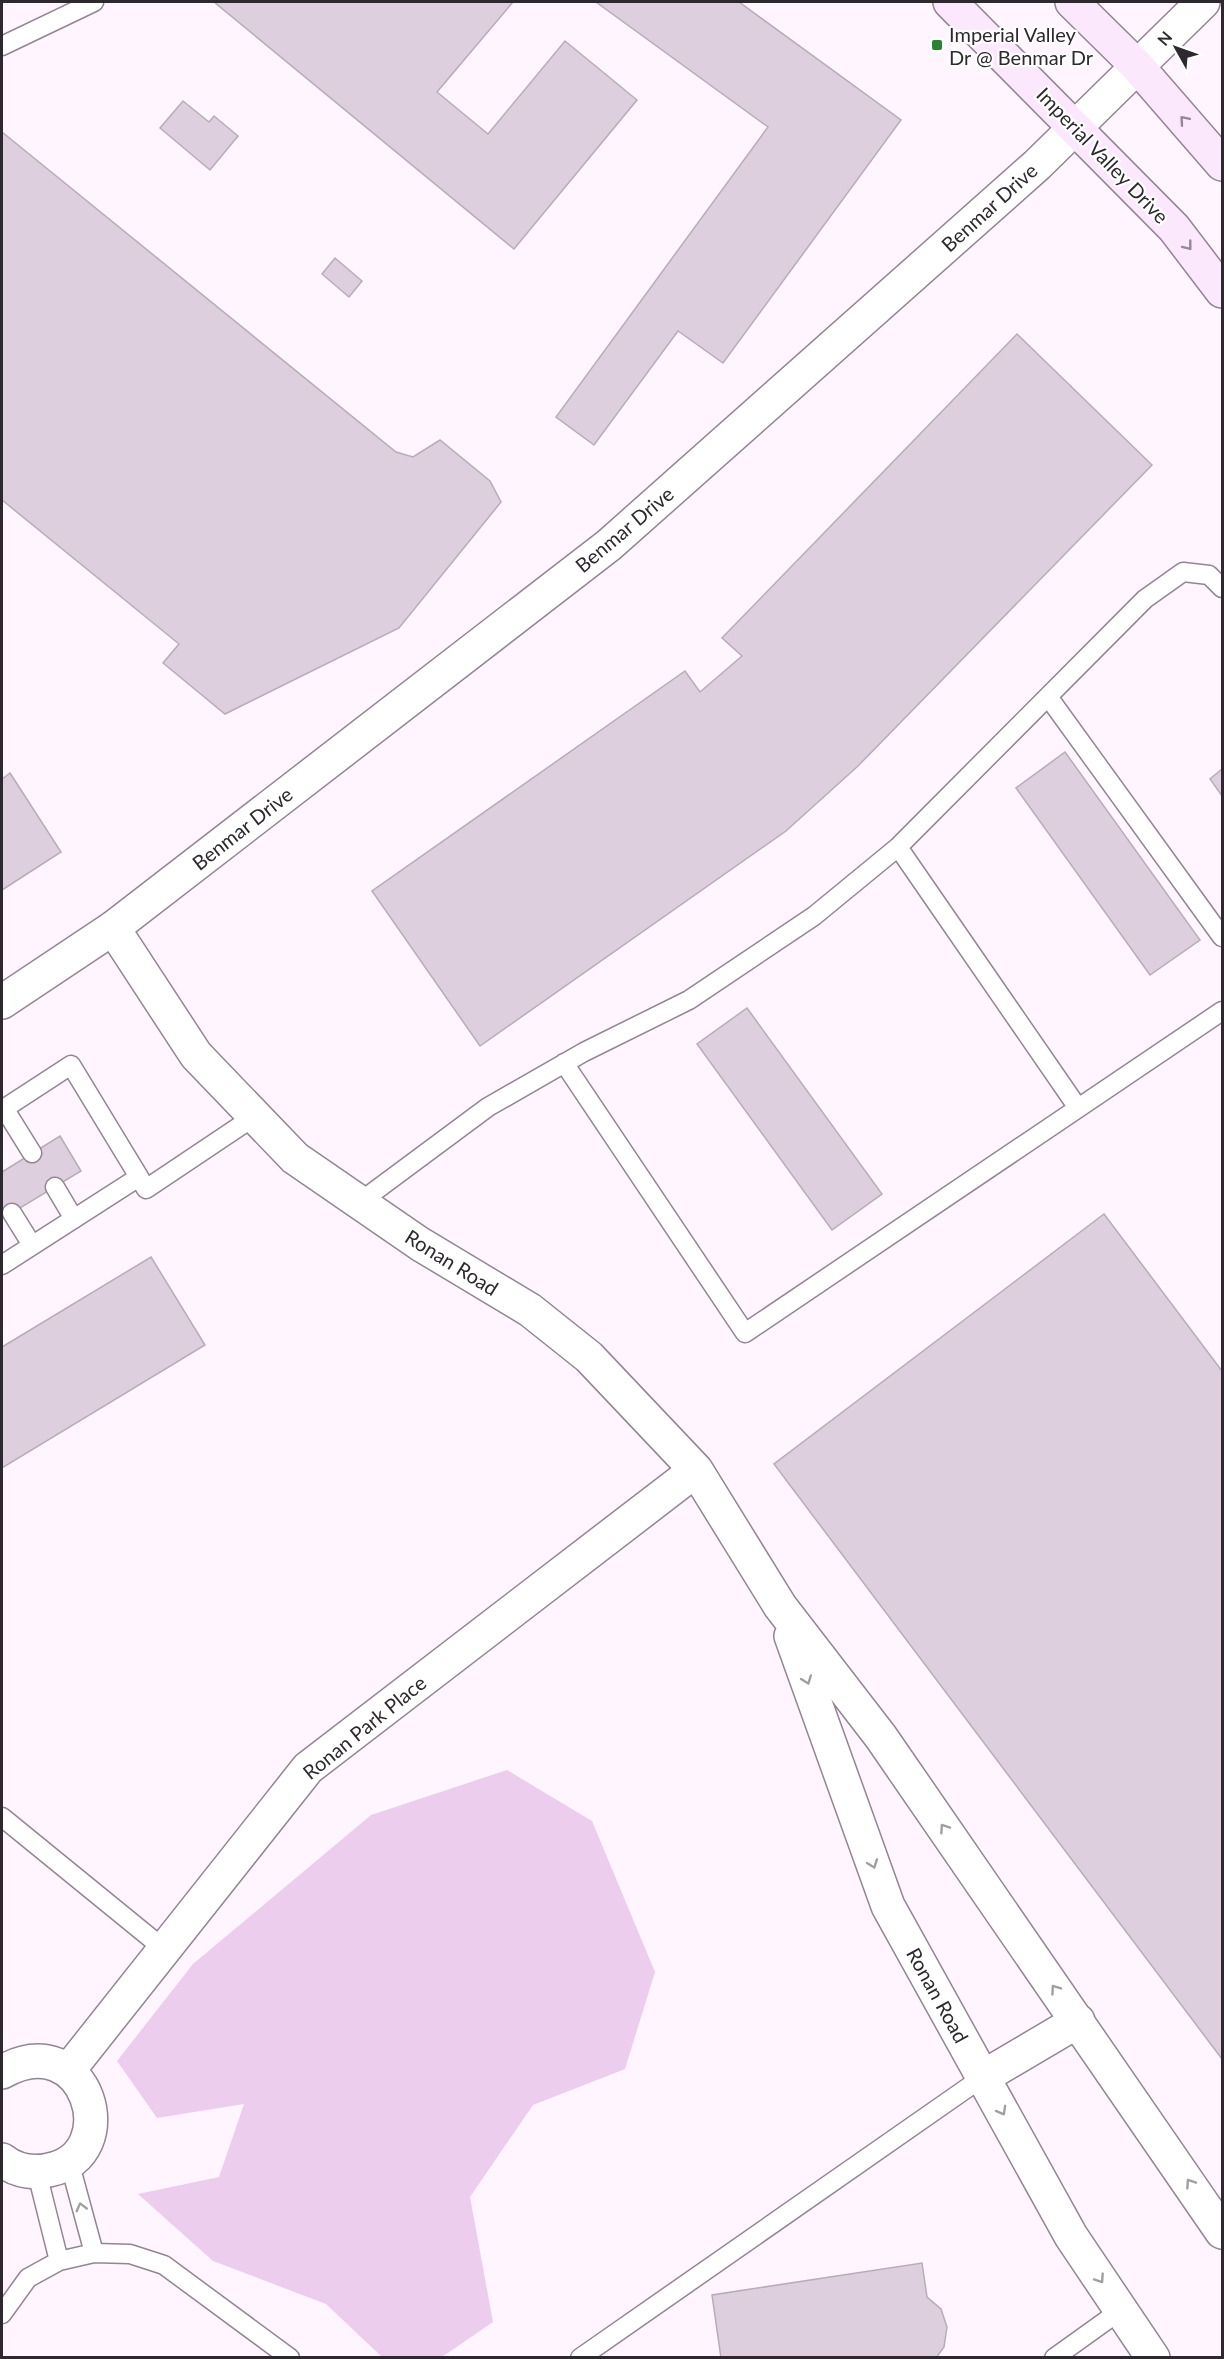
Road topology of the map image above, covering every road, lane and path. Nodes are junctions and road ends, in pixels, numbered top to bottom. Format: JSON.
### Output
{"nodes":[{"id":1,"x":94,"y":2,"type":"edge"},
{"id":2,"x":950,"y":2,"type":"edge"},
{"id":3,"x":1072,"y":2,"type":"edge"},
{"id":4,"x":1203,"y":2,"type":"edge"},
{"id":5,"x":2,"y":46,"type":"edge"},
{"id":6,"x":1137,"y":66,"type":"junction"},
{"id":7,"x":1076,"y":127,"type":"junction"},
{"id":8,"x":1222,"y":164,"type":"edge"},
{"id":9,"x":1222,"y":291,"type":"edge"},
{"id":10,"x":1222,"y":588,"type":"edge"},
{"id":11,"x":1049,"y":698,"type":"junction"},
{"id":12,"x":898,"y":848,"type":"junction"},
{"id":13,"x":113,"y":928,"type":"junction"},
{"id":14,"x":1222,"y":937,"type":"edge"},
{"id":15,"x":2,"y":1002,"type":"edge"},
{"id":16,"x":1222,"y":1011,"type":"edge"},
{"id":17,"x":564,"y":1063,"type":"junction"},
{"id":18,"x":1078,"y":1108,"type":"junction"},
{"id":19,"x":3,"y":1109,"type":"edge"},
{"id":20,"x":255,"y":1116,"type":"junction"},
{"id":21,"x":32,"y":1153,"type":"dead end"},
{"id":22,"x":139,"y":1178,"type":"junction"},
{"id":23,"x":55,"y":1187,"type":"dead end"},
{"id":24,"x":360,"y":1202,"type":"junction"},
{"id":25,"x":12,"y":1213,"type":"dead end"},
{"id":26,"x":74,"y":1219,"type":"junction"},
{"id":27,"x":32,"y":1245,"type":"junction"},
{"id":28,"x":2,"y":1265,"type":"edge"},
{"id":29,"x":696,"y":1470,"type":"junction"},
{"id":30,"x":780,"y":1606,"type":"junction"},
{"id":31,"x":2,"y":1817,"type":"edge"},
{"id":32,"x":164,"y":1949,"type":"junction"},
{"id":33,"x":1078,"y":2022,"type":"junction"},
{"id":34,"x":68,"y":2071,"type":"junction"},
{"id":35,"x":2,"y":2072,"type":"edge"},
{"id":36,"x":983,"y":2077,"type":"junction"},
{"id":37,"x":2,"y":2160,"type":"edge"},
{"id":38,"x":69,"y":2162,"type":"junction"},
{"id":39,"x":36,"y":2173,"type":"junction"},
{"id":40,"x":1222,"y":2232,"type":"edge"},
{"id":41,"x":94,"y":2253,"type":"junction"},
{"id":42,"x":59,"y":2261,"type":"junction"},
{"id":43,"x":1121,"y":2310,"type":"junction"},
{"id":44,"x":2,"y":2314,"type":"edge"},
{"id":45,"x":280,"y":2355,"type":"edge"},
{"id":46,"x":580,"y":2358,"type":"edge"},
{"id":47,"x":1054,"y":2358,"type":"edge"},
{"id":48,"x":1153,"y":2358,"type":"edge"}],
"edges":[{"from":1,"to":5,"type":"lane"},
{"from":2,"to":7,"type":"main road","name":"Imperial Valley Drive"},
{"from":3,"to":6,"type":"main road"},
{"from":4,"to":6,"type":"street","name":"Benmar Drive"},
{"from":6,"to":7,"type":"street","name":"Benmar Drive"},
{"from":8,"to":6,"type":"main road","one_way":true},
{"from":7,"to":9,"type":"main road","name":"Imperial Valley Drive","one_way":true},
{"from":7,"to":13,"type":"street","name":"Benmar Drive"},
{"from":10,"to":11,"type":"lane"},
{"from":11,"to":12,"type":"lane"},
{"from":11,"to":14,"type":"lane"},
{"from":12,"to":17,"type":"lane"},
{"from":12,"to":18,"type":"lane"},
{"from":13,"to":15,"type":"street","name":"Benmar Drive"},
{"from":13,"to":20,"type":"street","name":"Ronan Road"},
{"from":16,"to":18,"type":"lane"},
{"from":17,"to":18,"type":"lane"},
{"from":17,"to":24,"type":"lane"},
{"from":19,"to":21,"type":"lane"},
{"from":19,"to":22,"type":"lane"},
{"from":20,"to":22,"type":"lane"},
{"from":20,"to":24,"type":"street","name":"Ronan Road"},
{"from":22,"to":26,"type":"lane"},
{"from":23,"to":26,"type":"lane"},
{"from":24,"to":29,"type":"street","name":"Ronan Road"},
{"from":25,"to":27,"type":"lane"},
{"from":26,"to":27,"type":"lane"},
{"from":27,"to":28,"type":"lane"},
{"from":29,"to":30,"type":"street","name":"Ronan Road"},
{"from":29,"to":32,"type":"street","name":"Ronan Park Place"},
{"from":33,"to":30,"type":"street","name":"Ronan Road","one_way":true},
{"from":30,"to":36,"type":"street","name":"Ronan Road","one_way":true},
{"from":31,"to":32,"type":"lane"},
{"from":32,"to":34,"type":"street","name":"Ronan Park Place"},
{"from":33,"to":36,"type":"street"},
{"from":40,"to":33,"type":"street","name":"Ronan Road","one_way":true},
{"from":34,"to":35,"type":"street"},
{"from":34,"to":38,"type":"street"},
{"from":36,"to":43,"type":"street","name":"Ronan Road","one_way":true},
{"from":36,"to":46,"type":"lane"},
{"from":37,"to":39,"type":"street"},
{"from":38,"to":39,"type":"street"},
{"from":41,"to":38,"type":"lane","one_way":true},
{"from":39,"to":42,"type":"lane"},
{"from":41,"to":42,"type":"lane"},
{"from":41,"to":45,"type":"lane"},
{"from":42,"to":44,"type":"lane"},
{"from":43,"to":47,"type":"lane"},
{"from":43,"to":48,"type":"street","name":"Ronan Road"}]}
